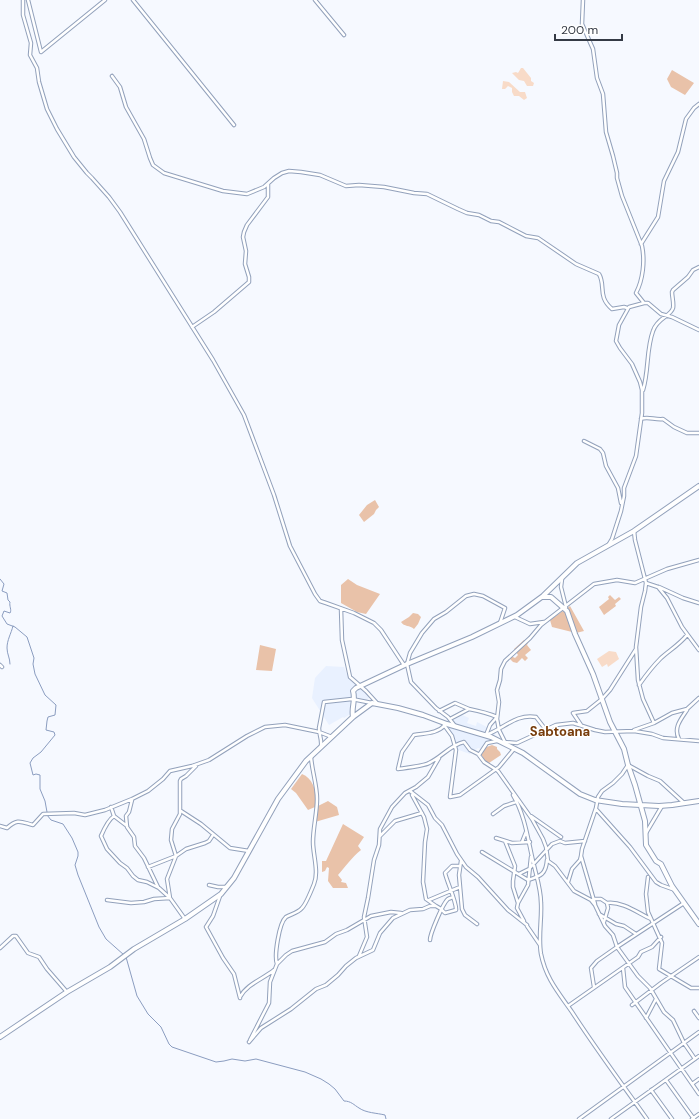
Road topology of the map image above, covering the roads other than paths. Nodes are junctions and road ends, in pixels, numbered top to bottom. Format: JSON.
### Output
{"nodes":[{"id":1,"x":23,"y":0,"type":"edge"},
{"id":2,"x":28,"y":0,"type":"edge"},
{"id":3,"x":104,"y":0,"type":"edge"},
{"id":4,"x":133,"y":0,"type":"edge"},
{"id":5,"x":316,"y":0,"type":"edge"},
{"id":6,"x":584,"y":0,"type":"edge"},
{"id":7,"x":344,"y":35,"type":"dead end"},
{"id":8,"x":112,"y":76,"type":"dead end"},
{"id":9,"x":699,"y":104,"type":"edge"},
{"id":10,"x":234,"y":124,"type":"dead end"},
{"id":11,"x":268,"y":184,"type":"junction"},
{"id":12,"x":641,"y":244,"type":"junction"},
{"id":13,"x":699,"y":267,"type":"edge"},
{"id":14,"x":644,"y":303,"type":"junction"},
{"id":15,"x":627,"y":308,"type":"junction"},
{"id":16,"x":666,"y":315,"type":"junction"},
{"id":17,"x":192,"y":327,"type":"junction"},
{"id":18,"x":699,"y":330,"type":"edge"},
{"id":19,"x":642,"y":390,"type":"junction"},
{"id":20,"x":641,"y":419,"type":"junction"},
{"id":21,"x":699,"y":433,"type":"edge"},
{"id":22,"x":584,"y":441,"type":"dead end"},
{"id":23,"x":699,"y":486,"type":"edge"},
{"id":24,"x":622,"y":506,"type":"junction"},
{"id":25,"x":634,"y":531,"type":"junction"},
{"id":26,"x":609,"y":544,"type":"junction"},
{"id":27,"x":699,"y":560,"type":"edge"},
{"id":28,"x":564,"y":575,"type":"junction"},
{"id":29,"x":646,"y":578,"type":"junction"},
{"id":30,"x":646,"y":583,"type":"junction"},
{"id":31,"x":658,"y":587,"type":"junction"},
{"id":32,"x":540,"y":598,"type":"junction"},
{"id":33,"x":699,"y":603,"type":"edge"},
{"id":34,"x":565,"y":607,"type":"junction"},
{"id":35,"x":341,"y":609,"type":"junction"},
{"id":36,"x":513,"y":617,"type":"junction"},
{"id":37,"x":544,"y":622,"type":"junction"},
{"id":38,"x":500,"y":624,"type":"junction"},
{"id":39,"x":687,"y":635,"type":"junction"},
{"id":40,"x":636,"y":648,"type":"junction"},
{"id":41,"x":699,"y":650,"type":"edge"},
{"id":42,"x":406,"y":665,"type":"junction"},
{"id":43,"x":639,"y":685,"type":"junction"},
{"id":44,"x":360,"y":686,"type":"junction"},
{"id":45,"x":699,"y":698,"type":"edge"},
{"id":46,"x":355,"y":699,"type":"junction"},
{"id":47,"x":602,"y":699,"type":"junction"},
{"id":48,"x":375,"y":703,"type":"junction"},
{"id":49,"x":469,"y":709,"type":"junction"},
{"id":50,"x":687,"y":709,"type":"junction"},
{"id":51,"x":439,"y":710,"type":"junction"},
{"id":52,"x":354,"y":717,"type":"junction"},
{"id":53,"x":497,"y":717,"type":"junction"},
{"id":54,"x":450,"y":719,"type":"junction"},
{"id":55,"x":441,"y":722,"type":"junction"},
{"id":56,"x":654,"y":723,"type":"junction"},
{"id":57,"x":445,"y":726,"type":"junction"},
{"id":58,"x":582,"y":726,"type":"junction"},
{"id":59,"x":456,"y":727,"type":"junction"},
{"id":60,"x":498,"y":728,"type":"junction"},
{"id":61,"x":546,"y":730,"type":"junction"},
{"id":62,"x":615,"y":731,"type":"junction"},
{"id":63,"x":634,"y":731,"type":"junction"},
{"id":64,"x":319,"y":732,"type":"junction"},
{"id":65,"x":486,"y":735,"type":"junction"},
{"id":66,"x":332,"y":737,"type":"junction"},
{"id":67,"x":679,"y":739,"type":"junction"},
{"id":68,"x":699,"y":741,"type":"edge"},
{"id":69,"x":503,"y":742,"type":"junction"},
{"id":70,"x":456,"y":745,"type":"junction"},
{"id":71,"x":321,"y":746,"type":"junction"},
{"id":72,"x":514,"y":749,"type":"junction"},
{"id":73,"x":311,"y":755,"type":"junction"},
{"id":74,"x":479,"y":755,"type":"junction"},
{"id":75,"x":440,"y":757,"type":"junction"},
{"id":76,"x":197,"y":764,"type":"junction"},
{"id":77,"x":628,"y":765,"type":"junction"},
{"id":78,"x":495,"y":769,"type":"junction"},
{"id":79,"x":410,"y":791,"type":"junction"},
{"id":80,"x":511,"y":791,"type":"junction"},
{"id":81,"x":132,"y":799,"type":"junction"},
{"id":82,"x":597,"y":800,"type":"junction"},
{"id":83,"x":699,"y":801,"type":"edge"},
{"id":84,"x":516,"y":802,"type":"junction"},
{"id":85,"x":685,"y":803,"type":"junction"},
{"id":86,"x":641,"y":805,"type":"junction"},
{"id":87,"x":662,"y":806,"type":"junction"},
{"id":88,"x":111,"y":807,"type":"junction"},
{"id":89,"x":596,"y":808,"type":"junction"},
{"id":90,"x":180,"y":811,"type":"junction"},
{"id":91,"x":422,"y":813,"type":"junction"},
{"id":92,"x":494,"y":814,"type":"dead end"},
{"id":93,"x":529,"y":814,"type":"junction"},
{"id":94,"x":114,"y":816,"type":"junction"},
{"id":95,"x":0,"y":826,"type":"edge"},
{"id":96,"x":127,"y":827,"type":"junction"},
{"id":97,"x":526,"y":832,"type":"junction"},
{"id":98,"x":646,"y":833,"type":"junction"},
{"id":99,"x":213,"y":835,"type":"junction"},
{"id":100,"x":561,"y":837,"type":"dead end"},
{"id":101,"x":379,"y":838,"type":"junction"},
{"id":102,"x":496,"y":838,"type":"dead end"},
{"id":103,"x":505,"y":841,"type":"junction"},
{"id":104,"x":585,"y":841,"type":"junction"},
{"id":105,"x":522,"y":842,"type":"junction"},
{"id":106,"x":530,"y":842,"type":"junction"},
{"id":107,"x":249,"y":851,"type":"junction"},
{"id":108,"x":546,"y":851,"type":"junction"},
{"id":109,"x":482,"y":852,"type":"dead end"},
{"id":110,"x":532,"y":855,"type":"junction"},
{"id":111,"x":547,"y":855,"type":"junction"},
{"id":112,"x":176,"y":856,"type":"junction"},
{"id":113,"x":582,"y":856,"type":"junction"},
{"id":114,"x":461,"y":860,"type":"junction"},
{"id":115,"x":534,"y":864,"type":"junction"},
{"id":116,"x":460,"y":866,"type":"junction"},
{"id":117,"x":148,"y":867,"type":"junction"},
{"id":118,"x":529,"y":869,"type":"junction"},
{"id":119,"x":514,"y":872,"type":"junction"},
{"id":120,"x":518,"y":874,"type":"junction"},
{"id":121,"x":537,"y":877,"type":"junction"},
{"id":122,"x":648,"y":877,"type":"dead end"},
{"id":123,"x":528,"y":880,"type":"junction"},
{"id":124,"x":568,"y":883,"type":"junction"},
{"id":125,"x":209,"y":886,"type":"dead end"},
{"id":126,"x":227,"y":887,"type":"junction"},
{"id":127,"x":460,"y":887,"type":"junction"},
{"id":128,"x":159,"y":888,"type":"junction"},
{"id":129,"x":675,"y":890,"type":"junction"},
{"id":130,"x":450,"y":891,"type":"junction"},
{"id":131,"x":220,"y":894,"type":"junction"},
{"id":132,"x":454,"y":897,"type":"junction"},
{"id":133,"x":170,"y":898,"type":"junction"},
{"id":134,"x":594,"y":899,"type":"junction"},
{"id":135,"x":107,"y":900,"type":"dead end"},
{"id":136,"x":429,"y":900,"type":"junction"},
{"id":137,"x":591,"y":900,"type":"junction"},
{"id":138,"x":684,"y":902,"type":"junction"},
{"id":139,"x":518,"y":903,"type":"junction"},
{"id":140,"x":607,"y":903,"type":"junction"},
{"id":141,"x":595,"y":905,"type":"junction"},
{"id":142,"x":436,"y":906,"type":"junction"},
{"id":143,"x":517,"y":908,"type":"junction"},
{"id":144,"x":441,"y":909,"type":"junction"},
{"id":145,"x":404,"y":913,"type":"junction"},
{"id":146,"x":514,"y":914,"type":"junction"},
{"id":147,"x":598,"y":914,"type":"junction"},
{"id":148,"x":604,"y":916,"type":"junction"},
{"id":149,"x":185,"y":919,"type":"junction"},
{"id":150,"x":364,"y":919,"type":"junction"},
{"id":151,"x":651,"y":919,"type":"junction"},
{"id":152,"x":604,"y":922,"type":"junction"},
{"id":153,"x":654,"y":922,"type":"junction"},
{"id":154,"x":477,"y":924,"type":"dead end"},
{"id":155,"x":699,"y":924,"type":"edge"},
{"id":156,"x":526,"y":926,"type":"junction"},
{"id":157,"x":636,"y":934,"type":"junction"},
{"id":158,"x":661,"y":937,"type":"junction"},
{"id":159,"x":430,"y":940,"type":"dead end"},
{"id":160,"x":540,"y":945,"type":"junction"},
{"id":161,"x":617,"y":947,"type":"junction"},
{"id":162,"x":0,"y":948,"type":"edge"},
{"id":163,"x":359,"y":956,"type":"junction"},
{"id":164,"x":699,"y":957,"type":"edge"},
{"id":165,"x":629,"y":963,"type":"junction"},
{"id":166,"x":277,"y":964,"type":"junction"},
{"id":167,"x":622,"y":968,"type":"junction"},
{"id":168,"x":274,"y":970,"type":"junction"},
{"id":169,"x":671,"y":976,"type":"junction"},
{"id":170,"x":594,"y":987,"type":"junction"},
{"id":171,"x":699,"y":988,"type":"edge"},
{"id":172,"x":652,"y":991,"type":"junction"},
{"id":173,"x":67,"y":992,"type":"junction"},
{"id":174,"x":656,"y":998,"type":"junction"},
{"id":175,"x":636,"y":1003,"type":"junction"},
{"id":176,"x":632,"y":1005,"type":"dead end"},
{"id":177,"x":568,"y":1006,"type":"junction"},
{"id":178,"x":694,"y":1011,"type":"dead end"},
{"id":179,"x":646,"y":1018,"type":"junction"},
{"id":180,"x":699,"y":1018,"type":"edge"},
{"id":181,"x":699,"y":1032,"type":"edge"},
{"id":182,"x":0,"y":1037,"type":"edge"},
{"id":183,"x":684,"y":1043,"type":"junction"},
{"id":184,"x":669,"y":1052,"type":"junction"},
{"id":185,"x":699,"y":1056,"type":"edge"},
{"id":186,"x":695,"y":1059,"type":"junction"},
{"id":187,"x":681,"y":1069,"type":"junction"},
{"id":188,"x":699,"y":1079,"type":"edge"},
{"id":189,"x":666,"y":1080,"type":"junction"},
{"id":190,"x":692,"y":1084,"type":"junction"},
{"id":191,"x":623,"y":1086,"type":"junction"},
{"id":192,"x":651,"y":1090,"type":"junction"},
{"id":193,"x":699,"y":1094,"type":"edge"},
{"id":194,"x":635,"y":1102,"type":"junction"},
{"id":195,"x":699,"y":1114,"type":"edge"},
{"id":196,"x":579,"y":1119,"type":"edge"},
{"id":197,"x":611,"y":1119,"type":"edge"},
{"id":198,"x":647,"y":1119,"type":"edge"},
{"id":199,"x":672,"y":1119,"type":"edge"},
{"id":200,"x":693,"y":1119,"type":"edge"}],
"edges":[{"from":1,"to":17,"type":"street"},
{"from":2,"to":3,"type":"street"},
{"from":4,"to":10,"type":"street"},
{"from":5,"to":7,"type":"street"},
{"from":6,"to":12,"type":"street"},
{"from":8,"to":11,"type":"street"},
{"from":9,"to":12,"type":"street"},
{"from":11,"to":15,"type":"street"},
{"from":11,"to":17,"type":"street"},
{"from":12,"to":14,"type":"street"},
{"from":13,"to":16,"type":"street"},
{"from":14,"to":15,"type":"street"},
{"from":14,"to":16,"type":"street"},
{"from":15,"to":19,"type":"street"},
{"from":16,"to":18,"type":"street"},
{"from":16,"to":19,"type":"street"},
{"from":17,"to":35,"type":"street"},
{"from":19,"to":20,"type":"street"},
{"from":20,"to":21,"type":"street"},
{"from":20,"to":24,"type":"street"},
{"from":22,"to":24,"type":"street"},
{"from":23,"to":25,"type":"street"},
{"from":24,"to":26,"type":"street"},
{"from":25,"to":26,"type":"street"},
{"from":25,"to":29,"type":"street"},
{"from":26,"to":28,"type":"street"},
{"from":27,"to":29,"type":"street"},
{"from":28,"to":32,"type":"street"},
{"from":28,"to":34,"type":"street"},
{"from":29,"to":30,"type":"street"},
{"from":29,"to":34,"type":"street"},
{"from":30,"to":31,"type":"street"},
{"from":30,"to":40,"type":"street"},
{"from":31,"to":33,"type":"street"},
{"from":31,"to":39,"type":"street"},
{"from":32,"to":34,"type":"street"},
{"from":32,"to":36,"type":"street"},
{"from":34,"to":37,"type":"street"},
{"from":34,"to":47,"type":"street"},
{"from":35,"to":42,"type":"street"},
{"from":35,"to":44,"type":"street"},
{"from":36,"to":37,"type":"street"},
{"from":36,"to":38,"type":"street"},
{"from":37,"to":53,"type":"street"},
{"from":38,"to":42,"type":"street"},
{"from":38,"to":42,"type":"street"},
{"from":39,"to":41,"type":"street"},
{"from":39,"to":43,"type":"street"},
{"from":40,"to":43,"type":"street"},
{"from":40,"to":47,"type":"street"},
{"from":42,"to":44,"type":"street"},
{"from":42,"to":51,"type":"street"},
{"from":43,"to":56,"type":"street"},
{"from":44,"to":46,"type":"street"},
{"from":44,"to":48,"type":"street"},
{"from":45,"to":50,"type":"street"},
{"from":46,"to":48,"type":"street"},
{"from":46,"to":52,"type":"street"},
{"from":46,"to":64,"type":"street"},
{"from":47,"to":58,"type":"street"},
{"from":47,"to":62,"type":"street"},
{"from":48,"to":52,"type":"street"},
{"from":48,"to":55,"type":"street"},
{"from":49,"to":51,"type":"street"},
{"from":49,"to":53,"type":"street"},
{"from":49,"to":54,"type":"street"},
{"from":50,"to":56,"type":"street"},
{"from":50,"to":67,"type":"street"},
{"from":51,"to":54,"type":"street"},
{"from":52,"to":66,"type":"street"},
{"from":53,"to":60,"type":"street"},
{"from":53,"to":65,"type":"street"},
{"from":54,"to":59,"type":"street"},
{"from":55,"to":57,"type":"street"},
{"from":55,"to":59,"type":"street"},
{"from":56,"to":63,"type":"street"},
{"from":57,"to":70,"type":"street"},
{"from":57,"to":75,"type":"street"},
{"from":58,"to":61,"type":"street"},
{"from":58,"to":62,"type":"street"},
{"from":59,"to":65,"type":"street"},
{"from":60,"to":61,"type":"street"},
{"from":60,"to":65,"type":"street"},
{"from":60,"to":69,"type":"street"},
{"from":61,"to":69,"type":"street"},
{"from":62,"to":63,"type":"street"},
{"from":62,"to":77,"type":"street"},
{"from":63,"to":67,"type":"street"},
{"from":64,"to":66,"type":"street"},
{"from":64,"to":71,"type":"street"},
{"from":64,"to":76,"type":"street"},
{"from":65,"to":69,"type":"street"},
{"from":66,"to":71,"type":"street"},
{"from":67,"to":68,"type":"street"},
{"from":69,"to":72,"type":"street"},
{"from":69,"to":74,"type":"street"},
{"from":70,"to":74,"type":"street"},
{"from":70,"to":75,"type":"street"},
{"from":70,"to":78,"type":"street"},
{"from":71,"to":73,"type":"street"},
{"from":72,"to":78,"type":"street"},
{"from":72,"to":82,"type":"street"},
{"from":73,"to":107,"type":"street"},
{"from":73,"to":166,"type":"street"},
{"from":74,"to":78,"type":"street"},
{"from":75,"to":79,"type":"street"},
{"from":76,"to":81,"type":"street"},
{"from":76,"to":90,"type":"street"},
{"from":77,"to":82,"type":"street"},
{"from":77,"to":85,"type":"street"},
{"from":77,"to":86,"type":"street"},
{"from":78,"to":80,"type":"street"},
{"from":79,"to":91,"type":"street"},
{"from":79,"to":101,"type":"street"},
{"from":79,"to":114,"type":"street"},
{"from":80,"to":84,"type":"street"},
{"from":80,"to":93,"type":"street"},
{"from":81,"to":88,"type":"street"},
{"from":81,"to":96,"type":"street"},
{"from":82,"to":86,"type":"street"},
{"from":82,"to":89,"type":"street"},
{"from":83,"to":85,"type":"street"},
{"from":84,"to":92,"type":"street"},
{"from":84,"to":97,"type":"street"},
{"from":85,"to":87,"type":"street"},
{"from":86,"to":87,"type":"street"},
{"from":86,"to":98,"type":"street"},
{"from":87,"to":98,"type":"street"},
{"from":88,"to":94,"type":"street"},
{"from":88,"to":95,"type":"street"},
{"from":89,"to":104,"type":"street"},
{"from":89,"to":129,"type":"street"},
{"from":90,"to":99,"type":"street"},
{"from":90,"to":112,"type":"street"},
{"from":91,"to":101,"type":"street"},
{"from":91,"to":136,"type":"street"},
{"from":93,"to":100,"type":"street"},
{"from":93,"to":108,"type":"street"},
{"from":94,"to":96,"type":"street"},
{"from":94,"to":128,"type":"street"},
{"from":96,"to":117,"type":"street"},
{"from":97,"to":105,"type":"street"},
{"from":97,"to":106,"type":"street"},
{"from":98,"to":129,"type":"street"},
{"from":99,"to":107,"type":"street"},
{"from":99,"to":112,"type":"street"},
{"from":101,"to":150,"type":"street"},
{"from":102,"to":103,"type":"street"},
{"from":103,"to":105,"type":"street"},
{"from":103,"to":119,"type":"street"},
{"from":104,"to":108,"type":"street"},
{"from":104,"to":113,"type":"street"},
{"from":105,"to":106,"type":"street"},
{"from":106,"to":110,"type":"street"},
{"from":107,"to":126,"type":"street"},
{"from":108,"to":111,"type":"street"},
{"from":108,"to":115,"type":"street"},
{"from":109,"to":119,"type":"street"},
{"from":110,"to":115,"type":"street"},
{"from":110,"to":118,"type":"street"},
{"from":111,"to":121,"type":"street"},
{"from":111,"to":124,"type":"street"},
{"from":112,"to":117,"type":"street"},
{"from":112,"to":133,"type":"street"},
{"from":113,"to":124,"type":"street"},
{"from":113,"to":134,"type":"street"},
{"from":114,"to":116,"type":"street"},
{"from":114,"to":146,"type":"street"},
{"from":115,"to":118,"type":"street"},
{"from":115,"to":121,"type":"street"},
{"from":116,"to":127,"type":"street"},
{"from":116,"to":130,"type":"street"},
{"from":117,"to":128,"type":"street"},
{"from":118,"to":120,"type":"street"},
{"from":118,"to":123,"type":"street"},
{"from":119,"to":120,"type":"street"},
{"from":119,"to":139,"type":"street"},
{"from":120,"to":123,"type":"street"},
{"from":121,"to":123,"type":"street"},
{"from":121,"to":160,"type":"street"},
{"from":122,"to":151,"type":"street"},
{"from":123,"to":139,"type":"street"},
{"from":124,"to":137,"type":"street"},
{"from":125,"to":126,"type":"street"},
{"from":126,"to":131,"type":"street"},
{"from":127,"to":130,"type":"street"},
{"from":127,"to":154,"type":"street"},
{"from":128,"to":133,"type":"street"},
{"from":129,"to":138,"type":"street"},
{"from":130,"to":132,"type":"street"},
{"from":130,"to":136,"type":"street"},
{"from":131,"to":149,"type":"street"},
{"from":131,"to":168,"type":"street"},
{"from":132,"to":144,"type":"street"},
{"from":132,"to":144,"type":"street"},
{"from":133,"to":135,"type":"street"},
{"from":133,"to":149,"type":"street"},
{"from":134,"to":137,"type":"street"},
{"from":134,"to":140,"type":"street"},
{"from":134,"to":141,"type":"street"},
{"from":136,"to":142,"type":"street"},
{"from":137,"to":141,"type":"street"},
{"from":138,"to":153,"type":"street"},
{"from":138,"to":155,"type":"street"},
{"from":139,"to":143,"type":"street"},
{"from":140,"to":148,"type":"street"},
{"from":140,"to":151,"type":"street"},
{"from":141,"to":147,"type":"street"},
{"from":142,"to":144,"type":"street"},
{"from":142,"to":145,"type":"street"},
{"from":143,"to":146,"type":"street"},
{"from":143,"to":156,"type":"street"},
{"from":144,"to":159,"type":"street"},
{"from":145,"to":150,"type":"street"},
{"from":145,"to":163,"type":"street"},
{"from":146,"to":156,"type":"street"},
{"from":147,"to":148,"type":"street"},
{"from":147,"to":152,"type":"street"},
{"from":148,"to":152,"type":"street"},
{"from":148,"to":157,"type":"street"},
{"from":149,"to":173,"type":"street"},
{"from":150,"to":163,"type":"street"},
{"from":150,"to":166,"type":"street"},
{"from":151,"to":153,"type":"street"},
{"from":152,"to":161,"type":"street"},
{"from":153,"to":157,"type":"street"},
{"from":153,"to":158,"type":"street"},
{"from":156,"to":160,"type":"street"},
{"from":157,"to":161,"type":"street"},
{"from":158,"to":165,"type":"street"},
{"from":158,"to":169,"type":"street"},
{"from":160,"to":177,"type":"street"},
{"from":161,"to":165,"type":"street"},
{"from":161,"to":170,"type":"street"},
{"from":162,"to":173,"type":"street"},
{"from":163,"to":168,"type":"street"},
{"from":164,"to":169,"type":"street"},
{"from":165,"to":167,"type":"street"},
{"from":165,"to":172,"type":"street"},
{"from":166,"to":168,"type":"street"},
{"from":167,"to":170,"type":"street"},
{"from":167,"to":175,"type":"street"},
{"from":169,"to":171,"type":"street"},
{"from":169,"to":172,"type":"street"},
{"from":170,"to":177,"type":"street"},
{"from":172,"to":174,"type":"street"},
{"from":172,"to":175,"type":"street"},
{"from":173,"to":182,"type":"street"},
{"from":174,"to":179,"type":"street"},
{"from":174,"to":183,"type":"street"},
{"from":175,"to":176,"type":"street"},
{"from":175,"to":179,"type":"street"},
{"from":177,"to":191,"type":"street"},
{"from":178,"to":180,"type":"street"},
{"from":179,"to":184,"type":"street"},
{"from":181,"to":183,"type":"street"},
{"from":183,"to":184,"type":"street"},
{"from":183,"to":186,"type":"street"},
{"from":184,"to":187,"type":"street"},
{"from":184,"to":191,"type":"street"},
{"from":185,"to":186,"type":"street"},
{"from":186,"to":187,"type":"street"},
{"from":187,"to":189,"type":"street"},
{"from":187,"to":190,"type":"street"},
{"from":188,"to":190,"type":"street"},
{"from":189,"to":192,"type":"street"},
{"from":189,"to":200,"type":"street"},
{"from":190,"to":193,"type":"street"},
{"from":191,"to":194,"type":"street"},
{"from":191,"to":196,"type":"street"},
{"from":192,"to":194,"type":"street"},
{"from":192,"to":199,"type":"street"},
{"from":194,"to":197,"type":"street"},
{"from":194,"to":198,"type":"street"},
{"from":195,"to":200,"type":"street"}]}
